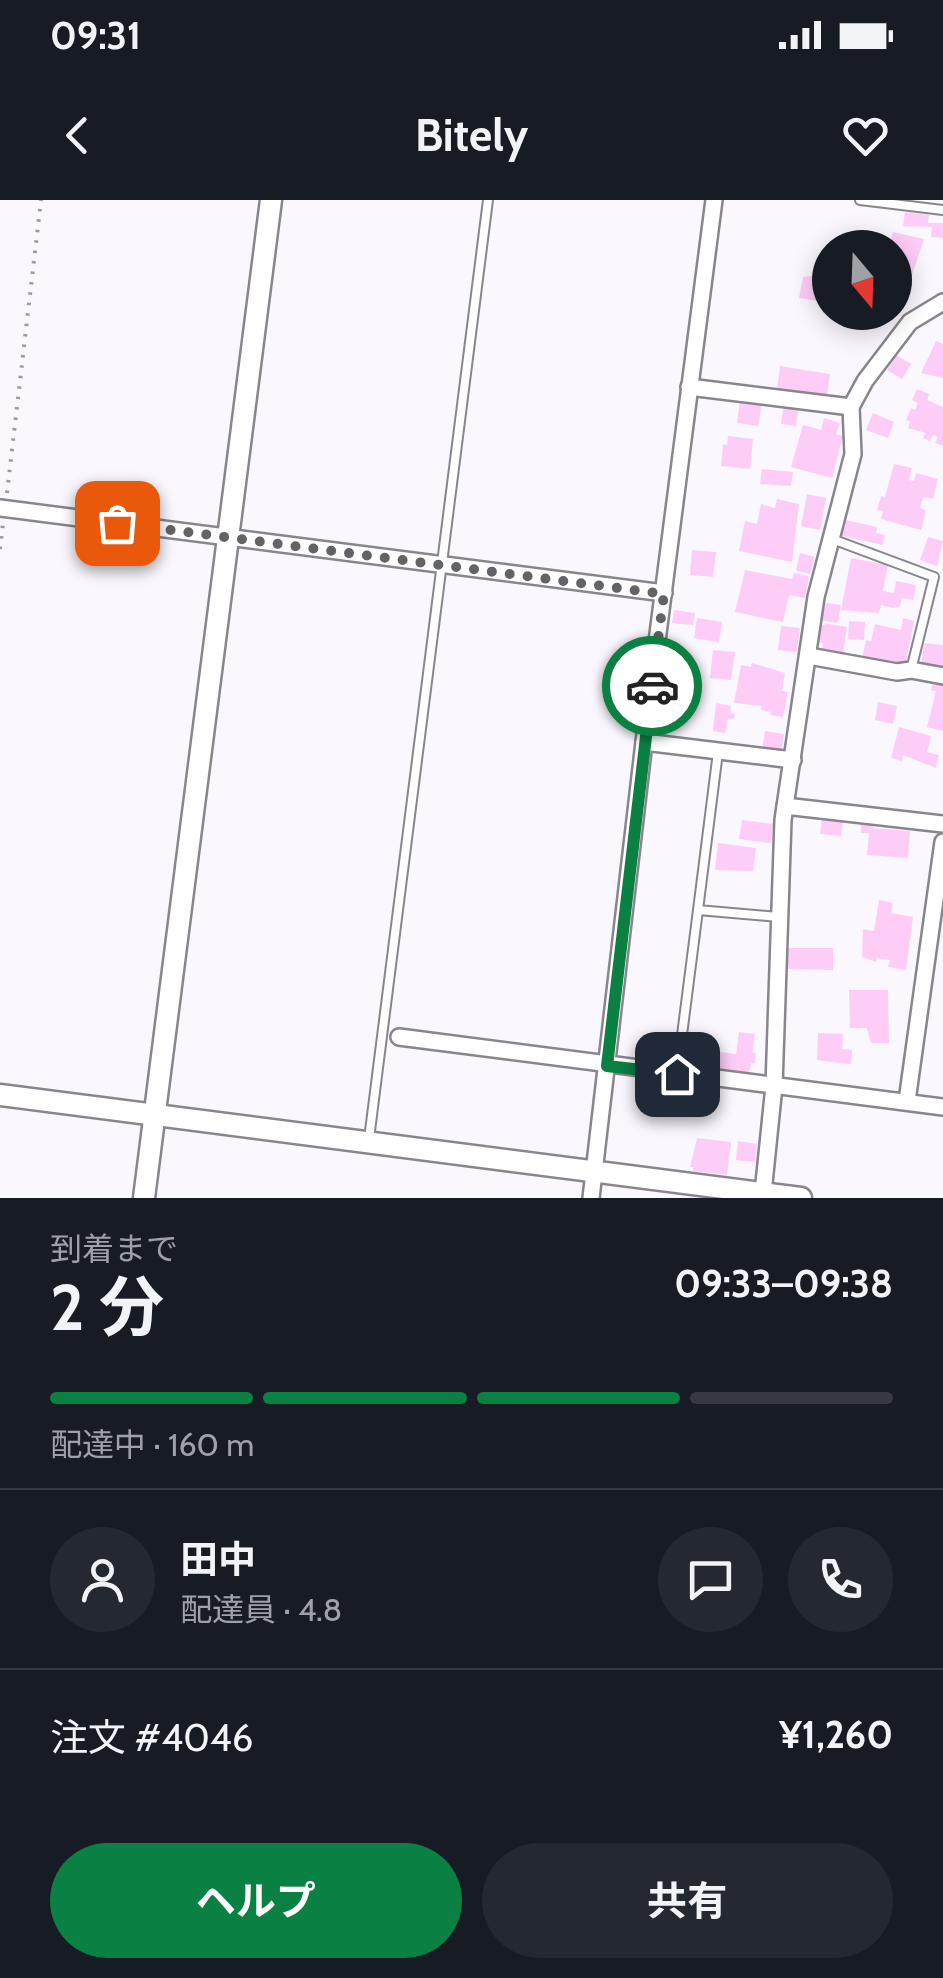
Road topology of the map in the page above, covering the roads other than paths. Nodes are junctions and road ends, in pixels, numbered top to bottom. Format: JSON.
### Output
{"nodes":[{"id":1,"x":271,"y":200,"type":"edge"},
{"id":2,"x":488,"y":200,"type":"edge"},
{"id":3,"x":714,"y":200,"type":"edge"},
{"id":4,"x":860,"y":200,"type":"edge"},
{"id":5,"x":943,"y":210,"type":"edge"},
{"id":6,"x":943,"y":302,"type":"edge"},
{"id":7,"x":689,"y":387,"type":"junction"},
{"id":8,"x":850,"y":408,"type":"junction"},
{"id":9,"x":3,"y":508,"type":"edge"},
{"id":10,"x":230,"y":538,"type":"junction"},
{"id":11,"x":830,"y":538,"type":"junction"},
{"id":12,"x":442,"y":565,"type":"junction"},
{"id":13,"x":664,"y":594,"type":"junction"},
{"id":14,"x":809,"y":656,"type":"junction"},
{"id":15,"x":910,"y":670,"type":"junction"},
{"id":16,"x":943,"y":676,"type":"edge"},
{"id":17,"x":644,"y":742,"type":"junction"},
{"id":18,"x":718,"y":752,"type":"junction"},
{"id":19,"x":792,"y":760,"type":"junction"},
{"id":20,"x":786,"y":806,"type":"junction"},
{"id":21,"x":943,"y":824,"type":"edge"},
{"id":22,"x":943,"y":842,"type":"edge"},
{"id":23,"x":698,"y":910,"type":"junction"},
{"id":24,"x":778,"y":917,"type":"junction"},
{"id":25,"x":399,"y":1037,"type":"dead end"},
{"id":26,"x":607,"y":1066,"type":"junction"},
{"id":27,"x":677,"y":1074,"type":"junction"},
{"id":28,"x":774,"y":1086,"type":"junction"},
{"id":29,"x":0,"y":1096,"type":"edge"},
{"id":30,"x":907,"y":1101,"type":"junction"},
{"id":31,"x":943,"y":1107,"type":"edge"},
{"id":32,"x":153,"y":1117,"type":"junction"},
{"id":33,"x":368,"y":1143,"type":"junction"},
{"id":34,"x":595,"y":1174,"type":"junction"},
{"id":35,"x":763,"y":1193,"type":"junction"},
{"id":36,"x":144,"y":1198,"type":"edge"},
{"id":37,"x":591,"y":1198,"type":"edge"},
{"id":38,"x":801,"y":1198,"type":"edge"}],
"edges":[{"from":1,"to":10,"type":"street"},
{"from":2,"to":12,"type":"lane"},
{"from":3,"to":7,"type":"street"},
{"from":4,"to":5,"type":"lane"},
{"from":6,"to":8,"type":"street"},
{"from":7,"to":8,"type":"street"},
{"from":7,"to":13,"type":"street"},
{"from":8,"to":11,"type":"street"},
{"from":9,"to":10,"type":"street"},
{"from":10,"to":12,"type":"street"},
{"from":10,"to":32,"type":"street"},
{"from":11,"to":14,"type":"street"},
{"from":11,"to":15,"type":"lane"},
{"from":12,"to":13,"type":"street"},
{"from":12,"to":33,"type":"lane"},
{"from":13,"to":17,"type":"street"},
{"from":14,"to":15,"type":"street"},
{"from":14,"to":19,"type":"street"},
{"from":15,"to":16,"type":"street"},
{"from":17,"to":18,"type":"street"},
{"from":17,"to":26,"type":"street"},
{"from":18,"to":19,"type":"street"},
{"from":18,"to":23,"type":"lane"},
{"from":19,"to":20,"type":"street"},
{"from":20,"to":21,"type":"street"},
{"from":20,"to":24,"type":"street"},
{"from":22,"to":30,"type":"street"},
{"from":23,"to":24,"type":"lane"},
{"from":23,"to":27,"type":"lane"},
{"from":24,"to":28,"type":"street"},
{"from":25,"to":26,"type":"street"},
{"from":26,"to":27,"type":"street"},
{"from":26,"to":34,"type":"street"},
{"from":27,"to":28,"type":"street"},
{"from":28,"to":30,"type":"street"},
{"from":28,"to":35,"type":"street"},
{"from":29,"to":32,"type":"street"},
{"from":30,"to":31,"type":"street"},
{"from":32,"to":33,"type":"street"},
{"from":32,"to":36,"type":"street"},
{"from":33,"to":34,"type":"street"},
{"from":34,"to":35,"type":"street"},
{"from":34,"to":37,"type":"street"},
{"from":35,"to":38,"type":"street"}]}
